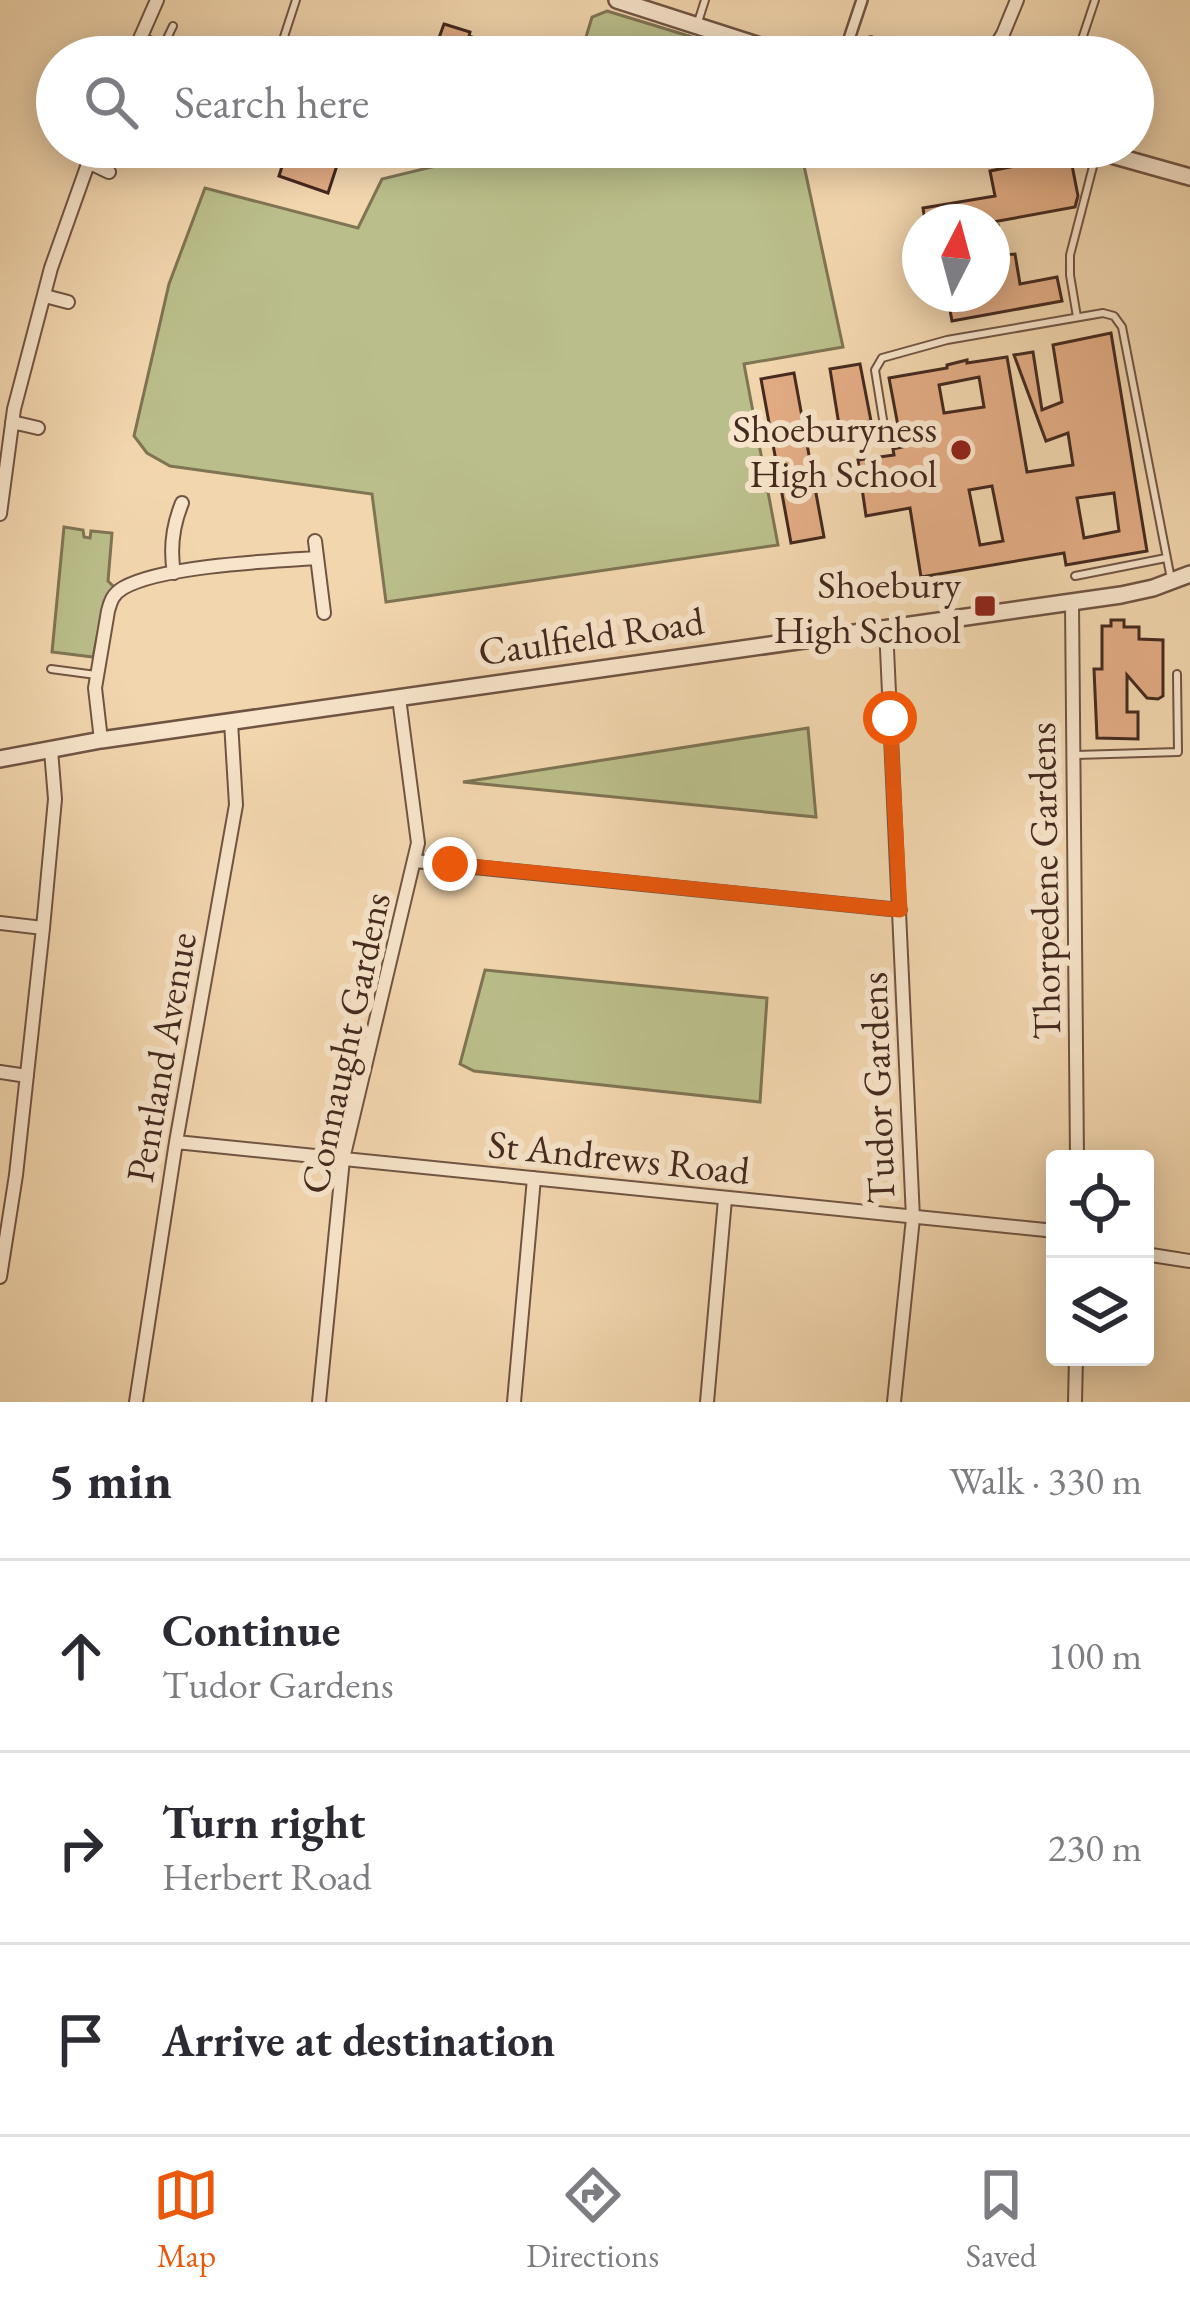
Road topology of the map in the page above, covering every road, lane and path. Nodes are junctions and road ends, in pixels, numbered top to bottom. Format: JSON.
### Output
{"nodes":[{"id":1,"x":157,"y":0,"type":"edge"},
{"id":2,"x":296,"y":0,"type":"edge"},
{"id":3,"x":616,"y":0,"type":"edge"},
{"id":4,"x":705,"y":0,"type":"edge"},
{"id":5,"x":862,"y":0,"type":"edge"},
{"id":6,"x":1017,"y":0,"type":"edge"},
{"id":7,"x":1095,"y":0,"type":"edge"},
{"id":8,"x":173,"y":26,"type":"dead end"},
{"id":9,"x":697,"y":26,"type":"junction"},
{"id":10,"x":141,"y":36,"type":"edge"},
{"id":11,"x":168,"y":36,"type":"edge"},
{"id":12,"x":284,"y":36,"type":"edge"},
{"id":13,"x":728,"y":36,"type":"edge"},
{"id":14,"x":850,"y":36,"type":"edge"},
{"id":15,"x":1002,"y":36,"type":"edge"},
{"id":16,"x":1083,"y":36,"type":"edge"},
{"id":17,"x":86,"y":168,"type":"edge"},
{"id":18,"x":101,"y":168,"type":"edge"},
{"id":19,"x":1086,"y":168,"type":"edge"},
{"id":20,"x":1154,"y":168,"type":"edge"},
{"id":21,"x":110,"y":172,"type":"dead end"},
{"id":22,"x":1190,"y":178,"type":"edge"},
{"id":23,"x":45,"y":296,"type":"junction"},
{"id":24,"x":68,"y":302,"type":"dead end"},
{"id":25,"x":1077,"y":317,"type":"junction"},
{"id":26,"x":12,"y":422,"type":"junction"},
{"id":27,"x":38,"y":428,"type":"dead end"},
{"id":28,"x":886,"y":438,"type":"dead end"},
{"id":29,"x":182,"y":503,"type":"dead end"},
{"id":30,"x":0,"y":514,"type":"edge"},
{"id":31,"x":315,"y":541,"type":"dead end"},
{"id":32,"x":317,"y":558,"type":"junction"},
{"id":33,"x":1166,"y":558,"type":"junction"},
{"id":34,"x":174,"y":573,"type":"junction"},
{"id":35,"x":1190,"y":574,"type":"edge"},
{"id":36,"x":1075,"y":576,"type":"dead end"},
{"id":37,"x":1172,"y":581,"type":"junction"},
{"id":38,"x":1072,"y":603,"type":"junction"},
{"id":39,"x":324,"y":614,"type":"dead end"},
{"id":40,"x":886,"y":627,"type":"junction"},
{"id":41,"x":51,"y":669,"type":"dead end"},
{"id":42,"x":1178,"y":674,"type":"dead end"},
{"id":43,"x":96,"y":675,"type":"junction"},
{"id":44,"x":399,"y":698,"type":"junction"},
{"id":45,"x":231,"y":722,"type":"junction"},
{"id":46,"x":101,"y":740,"type":"junction"},
{"id":47,"x":51,"y":750,"type":"junction"},
{"id":48,"x":1072,"y":755,"type":"junction"},
{"id":49,"x":0,"y":759,"type":"edge"},
{"id":50,"x":415,"y":861,"type":"junction"},
{"id":51,"x":900,"y":910,"type":"junction"},
{"id":52,"x":0,"y":923,"type":"edge"},
{"id":53,"x":43,"y":928,"type":"junction"},
{"id":54,"x":0,"y":1072,"type":"edge"},
{"id":55,"x":28,"y":1076,"type":"junction"},
{"id":56,"x":176,"y":1142,"type":"junction"},
{"id":57,"x":1078,"y":1150,"type":"edge"},
{"id":58,"x":344,"y":1159,"type":"junction"},
{"id":59,"x":533,"y":1178,"type":"junction"},
{"id":60,"x":724,"y":1198,"type":"junction"},
{"id":61,"x":913,"y":1219,"type":"junction"},
{"id":62,"x":1046,"y":1230,"type":"edge"},
{"id":63,"x":1154,"y":1255,"type":"edge"},
{"id":64,"x":1190,"y":1261,"type":"edge"},
{"id":65,"x":0,"y":1277,"type":"edge"},
{"id":66,"x":1076,"y":1366,"type":"edge"},
{"id":67,"x":136,"y":1402,"type":"edge"},
{"id":68,"x":319,"y":1402,"type":"edge"},
{"id":69,"x":514,"y":1402,"type":"edge"},
{"id":70,"x":707,"y":1402,"type":"edge"},
{"id":71,"x":894,"y":1402,"type":"edge"},
{"id":72,"x":1075,"y":1402,"type":"edge"}],
"edges":[{"from":1,"to":10,"type":"street"},
{"from":2,"to":12,"type":"lane"},
{"from":3,"to":9,"type":"street"},
{"from":4,"to":9,"type":"lane"},
{"from":5,"to":14,"type":"street"},
{"from":6,"to":15,"type":"street"},
{"from":7,"to":16,"type":"lane"},
{"from":8,"to":11,"type":"lane"},
{"from":9,"to":13,"type":"street"},
{"from":17,"to":23,"type":"street"},
{"from":18,"to":21,"type":"street"},
{"from":19,"to":25,"type":"lane"},
{"from":20,"to":22,"type":"street"},
{"from":23,"to":24,"type":"street"},
{"from":23,"to":26,"type":"street"},
{"from":25,"to":28,"type":"lane"},
{"from":25,"to":33,"type":"lane"},
{"from":26,"to":27,"type":"street"},
{"from":26,"to":30,"type":"street"},
{"from":29,"to":34,"type":"street"},
{"from":31,"to":32,"type":"street"},
{"from":32,"to":34,"type":"street"},
{"from":32,"to":39,"type":"street"},
{"from":33,"to":36,"type":"lane"},
{"from":33,"to":37,"type":"lane"},
{"from":34,"to":43,"type":"street"},
{"from":35,"to":37,"type":"street","name":"Caulfield Road"},
{"from":37,"to":38,"type":"street","name":"Caulfield Road"},
{"from":38,"to":40,"type":"street","name":"Caulfield Road"},
{"from":38,"to":48,"type":"street","name":"Thorpedene Gardens"},
{"from":40,"to":44,"type":"street","name":"Caulfield Road"},
{"from":40,"to":51,"type":"street","name":"Tudor Gardens"},
{"from":41,"to":43,"type":"lane"},
{"from":42,"to":48,"type":"lane"},
{"from":43,"to":46,"type":"street"},
{"from":44,"to":45,"type":"street","name":"Caulfield Road"},
{"from":44,"to":50,"type":"street","name":"Connaught Gardens"},
{"from":45,"to":46,"type":"street","name":"Caulfield Road"},
{"from":45,"to":56,"type":"street","name":"Pentland Avenue"},
{"from":46,"to":47,"type":"street","name":"Caulfield Road"},
{"from":47,"to":49,"type":"street","name":"Caulfield Road"},
{"from":47,"to":53,"type":"street"},
{"from":48,"to":57,"type":"street","name":"Thorpedene Gardens"},
{"from":50,"to":51,"type":"street"},
{"from":50,"to":58,"type":"street","name":"Connaught Gardens"},
{"from":51,"to":61,"type":"street","name":"Tudor Gardens"},
{"from":52,"to":53,"type":"street"},
{"from":53,"to":55,"type":"street"},
{"from":54,"to":55,"type":"street"},
{"from":55,"to":65,"type":"street"},
{"from":56,"to":58,"type":"street","name":"St Andrews Road"},
{"from":56,"to":67,"type":"street","name":"Pentland Avenue"},
{"from":58,"to":59,"type":"street","name":"St Andrews Road"},
{"from":58,"to":68,"type":"street","name":"Connaught Gardens"},
{"from":59,"to":60,"type":"street","name":"St Andrews Road"},
{"from":59,"to":69,"type":"street"},
{"from":60,"to":61,"type":"street","name":"St Andrews Road"},
{"from":60,"to":70,"type":"street"},
{"from":61,"to":62,"type":"street","name":"St Andrews Road"},
{"from":61,"to":71,"type":"street","name":"Tudor Gardens"},
{"from":63,"to":64,"type":"street"},
{"from":66,"to":72,"type":"street"}]}
